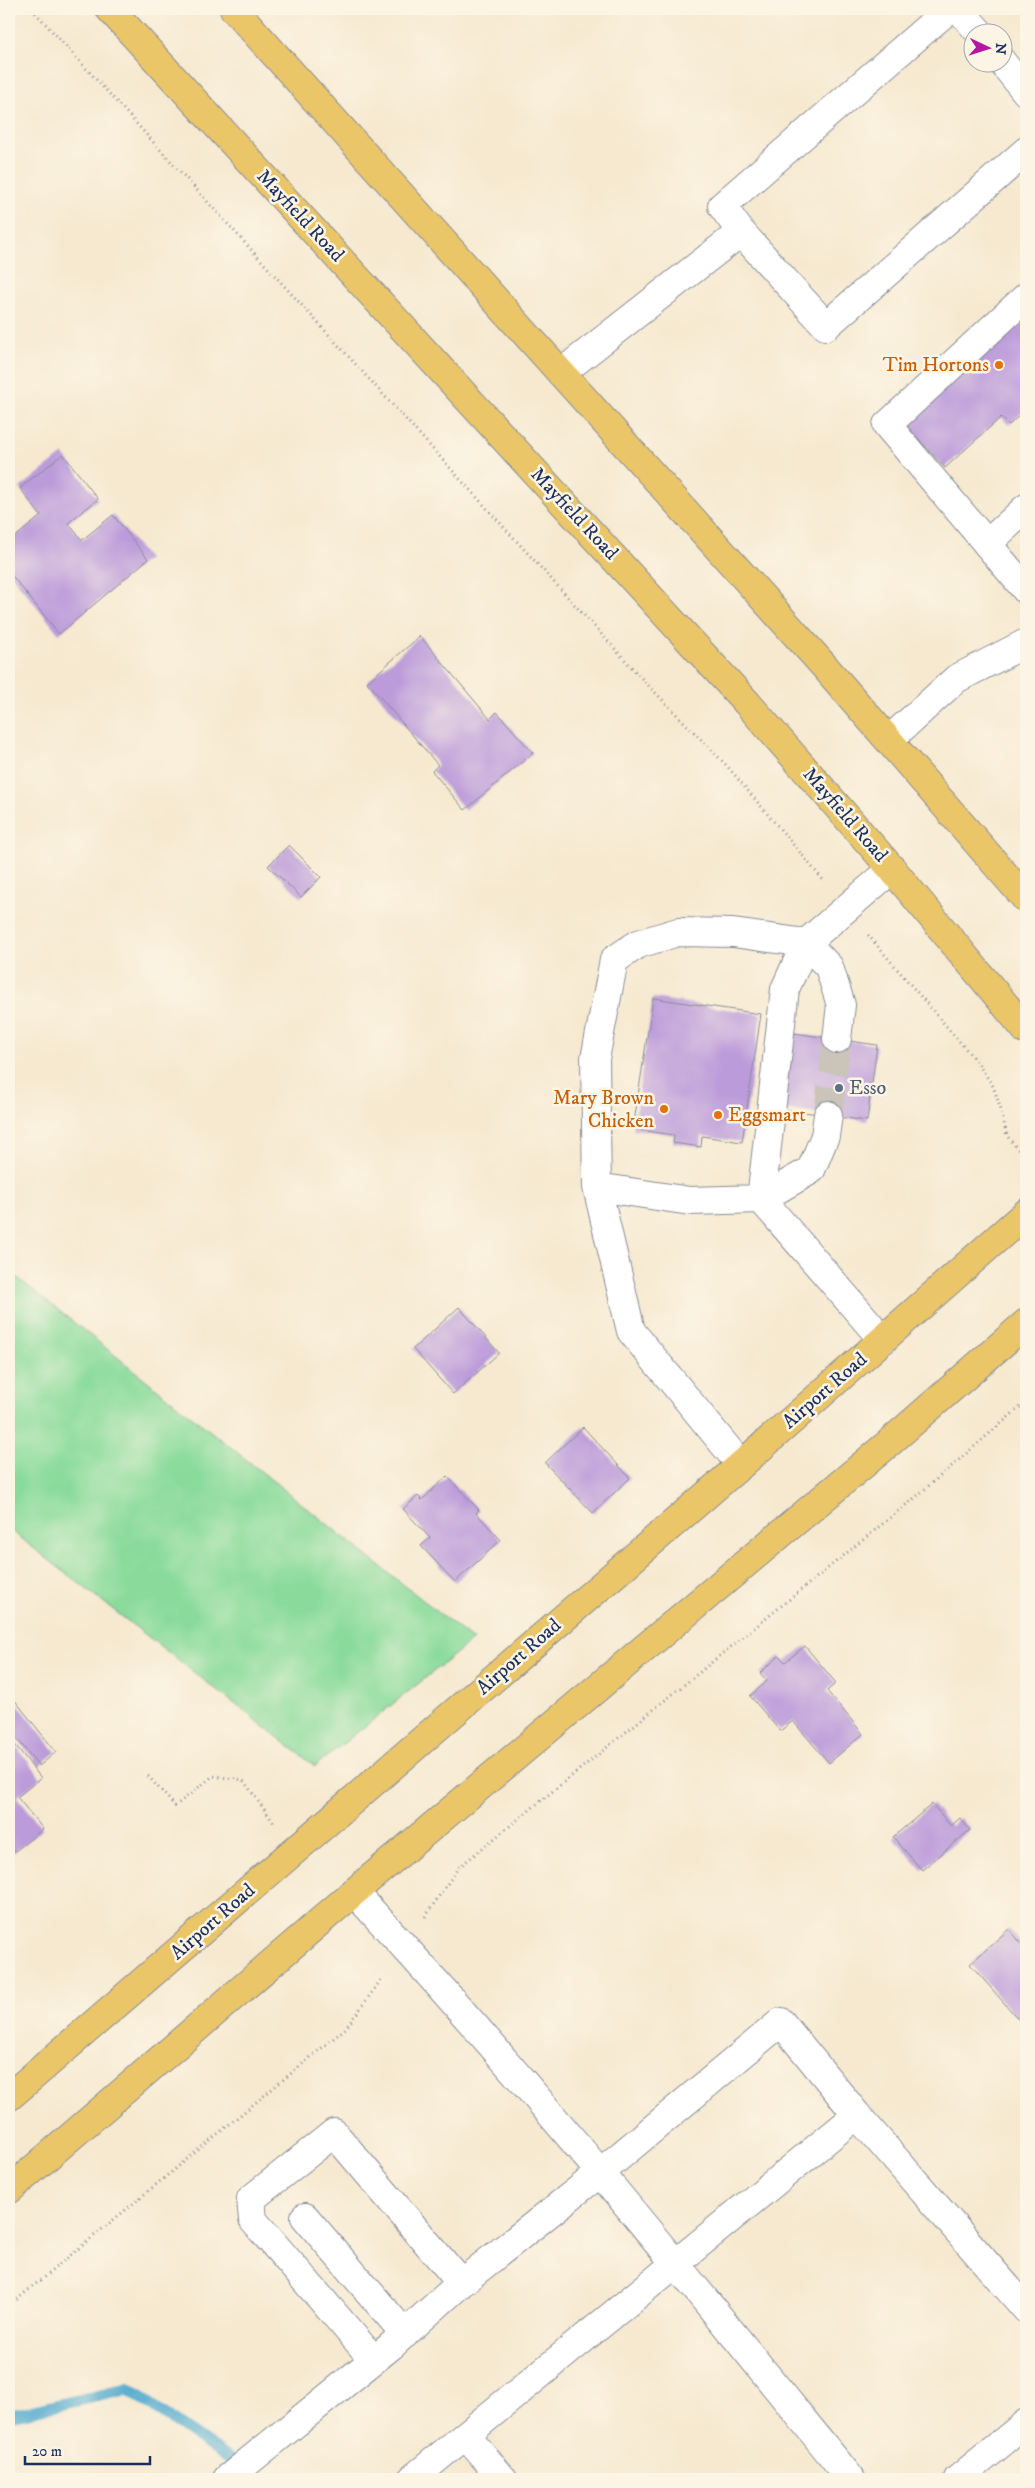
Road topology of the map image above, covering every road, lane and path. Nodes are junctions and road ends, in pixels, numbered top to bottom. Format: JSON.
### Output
{"nodes":[{"id":1,"x":32,"y":9,"type":"edge"},
{"id":2,"x":110,"y":9,"type":"edge"},
{"id":3,"x":234,"y":9,"type":"edge"},
{"id":4,"x":949,"y":9,"type":"edge"},
{"id":5,"x":960,"y":9,"type":"edge"},
{"id":6,"x":970,"y":22,"type":"edge"},
{"id":7,"x":1010,"y":72,"type":"edge"},
{"id":8,"x":1026,"y":92,"type":"edge"},
{"id":9,"x":1026,"y":151,"type":"edge"},
{"id":10,"x":741,"y":232,"type":"junction"},
{"id":11,"x":1026,"y":297,"type":"edge"},
{"id":12,"x":561,"y":373,"type":"junction"},
{"id":13,"x":1026,"y":508,"type":"edge"},
{"id":14,"x":987,"y":544,"type":"junction"},
{"id":15,"x":1026,"y":590,"type":"edge"},
{"id":16,"x":1026,"y":643,"type":"edge"},
{"id":17,"x":889,"y":740,"type":"junction"},
{"id":18,"x":892,"y":869,"type":"junction"},
{"id":19,"x":1026,"y":899,"type":"edge"},
{"id":20,"x":846,"y":909,"type":"junction"},
{"id":21,"x":806,"y":943,"type":"junction"},
{"id":22,"x":1026,"y":1030,"type":"edge"},
{"id":23,"x":837,"y":1040,"type":"tunnel mouth"},
{"id":24,"x":828,"y":1115,"type":"tunnel mouth"},
{"id":25,"x":1026,"y":1159,"type":"edge"},
{"id":26,"x":597,"y":1187,"type":"junction"},
{"id":27,"x":761,"y":1199,"type":"junction"},
{"id":28,"x":1026,"y":1213,"type":"edge"},
{"id":29,"x":1026,"y":1323,"type":"edge"},
{"id":30,"x":882,"y":1340,"type":"junction"},
{"id":31,"x":1026,"y":1402,"type":"edge"},
{"id":32,"x":741,"y":1465,"type":"junction"},
{"id":33,"x":148,"y":1776,"type":"dead end"},
{"id":34,"x":295,"y":1852,"type":"junction"},
{"id":35,"x":354,"y":1892,"type":"junction"},
{"id":36,"x":405,"y":1946,"type":"junction"},
{"id":37,"x":9,"y":2097,"type":"edge"},
{"id":38,"x":857,"y":2115,"type":"junction"},
{"id":39,"x":601,"y":2172,"type":"junction"},
{"id":40,"x":9,"y":2190,"type":"edge"},
{"id":41,"x":305,"y":2217,"type":"dead end"},
{"id":42,"x":677,"y":2265,"type":"junction"},
{"id":43,"x":461,"y":2284,"type":"junction"},
{"id":44,"x":1025,"y":2305,"type":"edge"},
{"id":45,"x":9,"y":2306,"type":"edge"},
{"id":46,"x":405,"y":2334,"type":"junction"},
{"id":47,"x":374,"y":2360,"type":"junction"},
{"id":48,"x":1026,"y":2423,"type":"edge"},
{"id":49,"x":466,"y":2436,"type":"junction"},
{"id":50,"x":227,"y":2479,"type":"edge"},
{"id":51,"x":412,"y":2479,"type":"edge"},
{"id":52,"x":503,"y":2479,"type":"edge"},
{"id":53,"x":851,"y":2479,"type":"edge"},
{"id":54,"x":958,"y":2479,"type":"edge"}],
"edges":[{"from":1,"to":20,"type":"path"},
{"from":2,"to":18,"type":"main road","name":"Mayfield Road"},
{"from":3,"to":12,"type":"main road"},
{"from":4,"to":10,"type":"lane"},
{"from":5,"to":6,"type":"lane"},
{"from":7,"to":8,"type":"lane"},
{"from":9,"to":10,"type":"lane"},
{"from":10,"to":12,"type":"lane"},
{"from":11,"to":14,"type":"lane"},
{"from":12,"to":17,"type":"main road"},
{"from":13,"to":14,"type":"lane"},
{"from":14,"to":15,"type":"lane"},
{"from":16,"to":17,"type":"lane"},
{"from":17,"to":19,"type":"main road"},
{"from":18,"to":20,"type":"lane"},
{"from":18,"to":22,"type":"main road","name":"Mayfield Road"},
{"from":20,"to":21,"type":"lane"},
{"from":20,"to":25,"type":"path"},
{"from":21,"to":23,"type":"lane"},
{"from":21,"to":26,"type":"lane"},
{"from":21,"to":27,"type":"lane"},
{"from":24,"to":27,"type":"lane"},
{"from":26,"to":27,"type":"lane"},
{"from":26,"to":32,"type":"lane"},
{"from":27,"to":30,"type":"lane"},
{"from":28,"to":30,"type":"main road","name":"Airport Road"},
{"from":29,"to":35,"type":"main road"},
{"from":30,"to":32,"type":"main road","name":"Airport Road"},
{"from":31,"to":36,"type":"path"},
{"from":32,"to":34,"type":"main road","name":"Airport Road"},
{"from":33,"to":34,"type":"path"},
{"from":34,"to":37,"type":"main road","name":"Airport Road"},
{"from":35,"to":36,"type":"lane"},
{"from":35,"to":40,"type":"main road"},
{"from":36,"to":39,"type":"lane"},
{"from":36,"to":45,"type":"path"},
{"from":38,"to":39,"type":"lane"},
{"from":38,"to":42,"type":"lane"},
{"from":38,"to":44,"type":"lane"},
{"from":39,"to":42,"type":"lane"},
{"from":39,"to":43,"type":"lane"},
{"from":41,"to":46,"type":"lane"},
{"from":42,"to":49,"type":"lane"},
{"from":42,"to":53,"type":"lane"},
{"from":43,"to":46,"type":"lane"},
{"from":43,"to":47,"type":"lane"},
{"from":46,"to":47,"type":"lane"},
{"from":47,"to":50,"type":"lane"},
{"from":48,"to":54,"type":"lane"},
{"from":49,"to":51,"type":"lane"},
{"from":49,"to":52,"type":"lane"}]}
